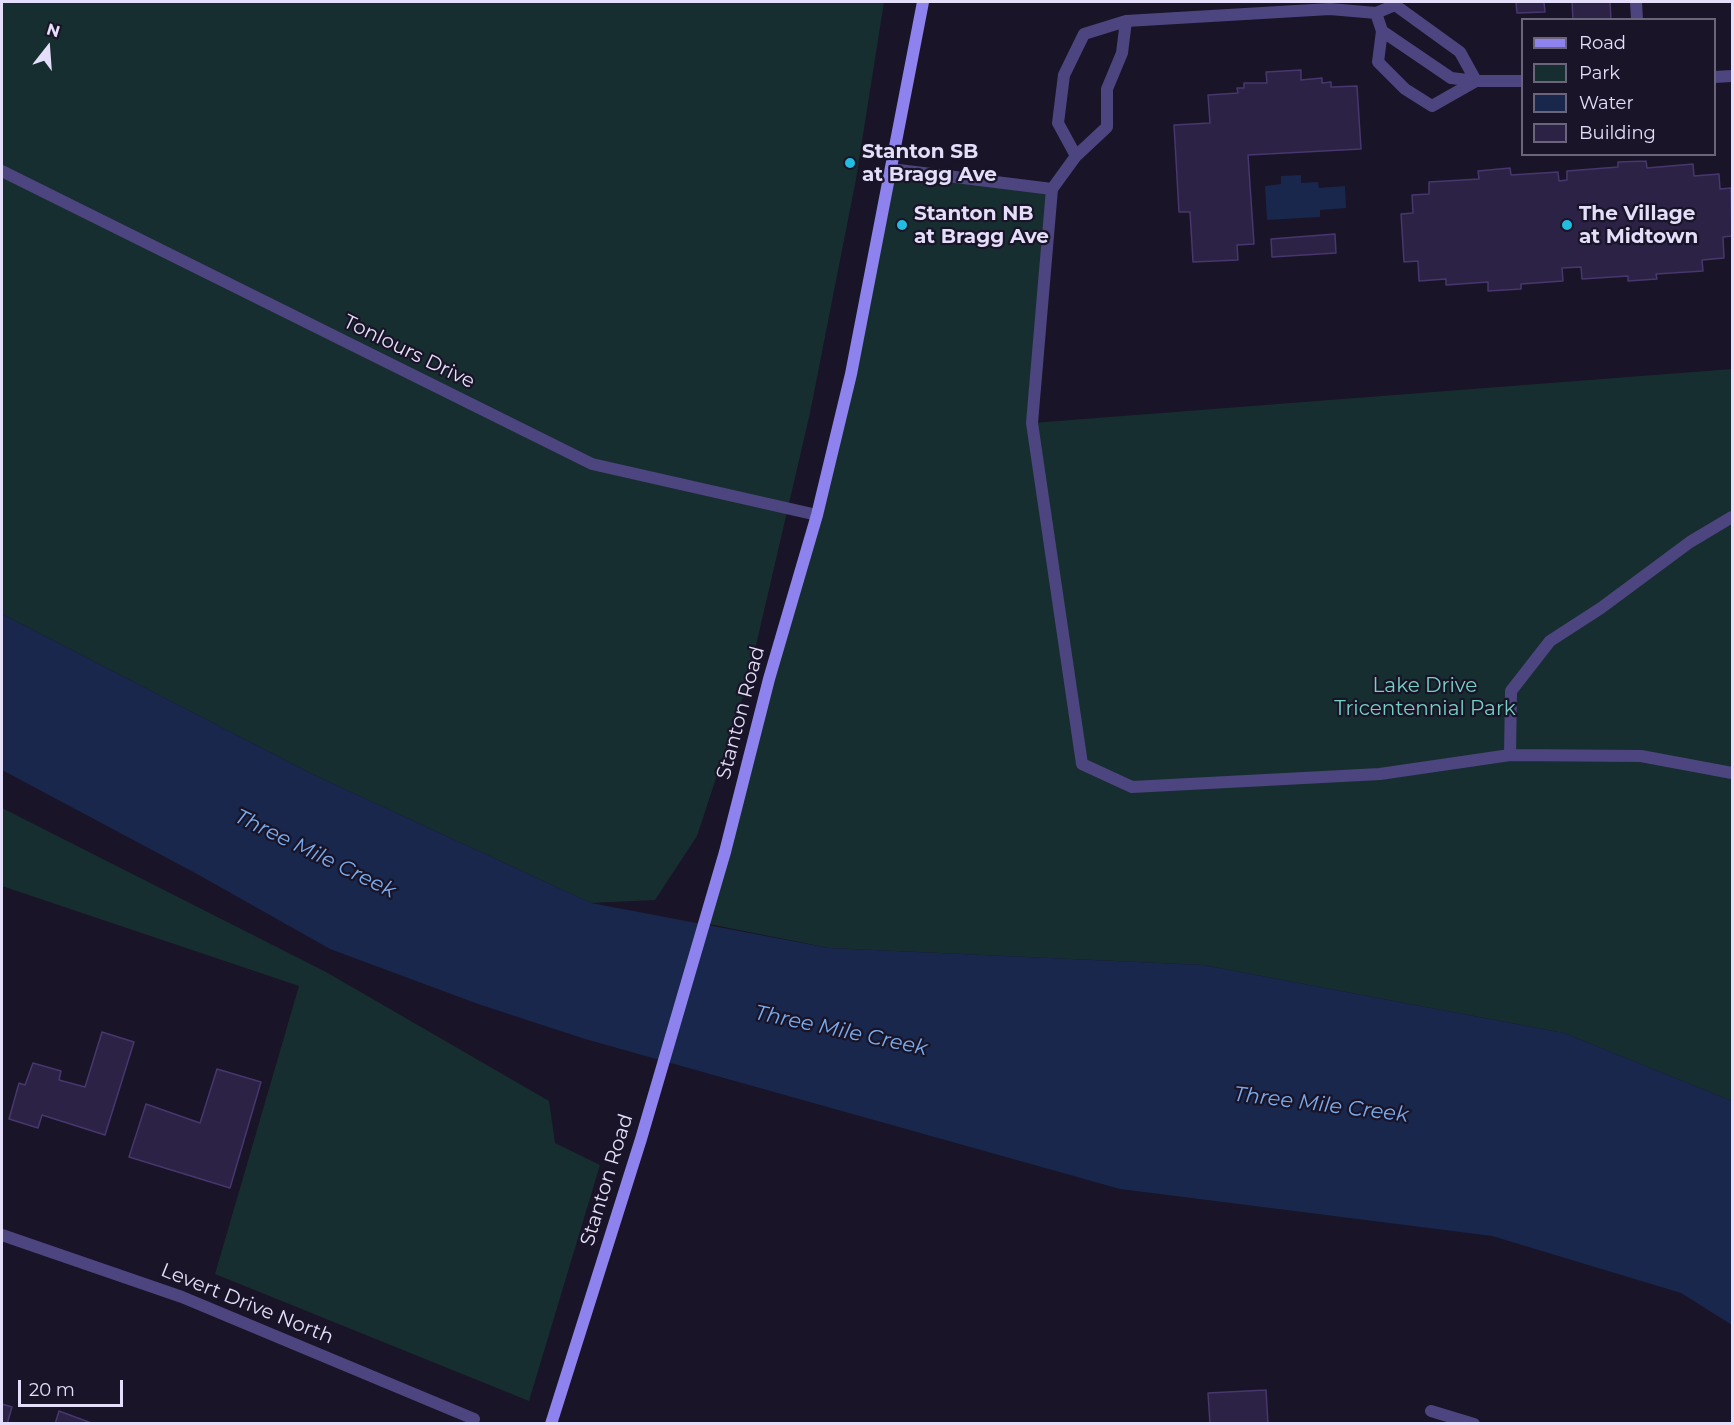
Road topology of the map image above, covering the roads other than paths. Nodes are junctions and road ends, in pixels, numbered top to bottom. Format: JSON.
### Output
{"nodes":[{"id":1,"x":923,"y":2,"type":"edge"},
{"id":2,"x":1636,"y":2,"type":"edge"},
{"id":3,"x":1396,"y":3,"type":"edge"},
{"id":4,"x":1376,"y":13,"type":"junction"},
{"id":5,"x":1637,"y":18,"type":"edge"},
{"id":6,"x":1126,"y":21,"type":"junction"},
{"id":7,"x":1382,"y":31,"type":"junction"},
{"id":8,"x":1732,"y":76,"type":"edge"},
{"id":9,"x":1716,"y":77,"type":"edge"},
{"id":10,"x":1476,"y":81,"type":"junction"},
{"id":11,"x":1521,"y":81,"type":"edge"},
{"id":12,"x":1076,"y":156,"type":"junction"},
{"id":13,"x":891,"y":169,"type":"junction"},
{"id":14,"x":2,"y":171,"type":"edge"},
{"id":15,"x":1052,"y":189,"type":"junction"},
{"id":16,"x":818,"y":515,"type":"junction"},
{"id":17,"x":1732,"y":517,"type":"edge"},
{"id":18,"x":1510,"y":755,"type":"junction"},
{"id":19,"x":1732,"y":773,"type":"edge"},
{"id":20,"x":2,"y":1234,"type":"edge"},
{"id":21,"x":1431,"y":1411,"type":"dead end"},
{"id":22,"x":474,"y":1419,"type":"dead end"},
{"id":23,"x":551,"y":1424,"type":"edge"},
{"id":24,"x":1474,"y":1424,"type":"edge"}],
"edges":[{"from":1,"to":13,"type":"street","name":"Stanton Road"},
{"from":2,"to":5,"type":"street"},
{"from":3,"to":4,"type":"street"},
{"from":3,"to":10,"type":"street"},
{"from":4,"to":6,"type":"street"},
{"from":4,"to":7,"type":"street"},
{"from":6,"to":12,"type":"street"},
{"from":6,"to":12,"type":"street"},
{"from":7,"to":10,"type":"street"},
{"from":7,"to":10,"type":"street"},
{"from":8,"to":9,"type":"street"},
{"from":10,"to":11,"type":"street"},
{"from":12,"to":15,"type":"street"},
{"from":13,"to":15,"type":"street"},
{"from":13,"to":16,"type":"street","name":"Stanton Road"},
{"from":14,"to":16,"type":"street","name":"Tonlours Drive"},
{"from":15,"to":18,"type":"street"},
{"from":16,"to":23,"type":"street","name":"Stanton Road"},
{"from":17,"to":18,"type":"street"},
{"from":18,"to":19,"type":"street"},
{"from":20,"to":22,"type":"street","name":"Levert Drive North"},
{"from":21,"to":24,"type":"street"}]}
